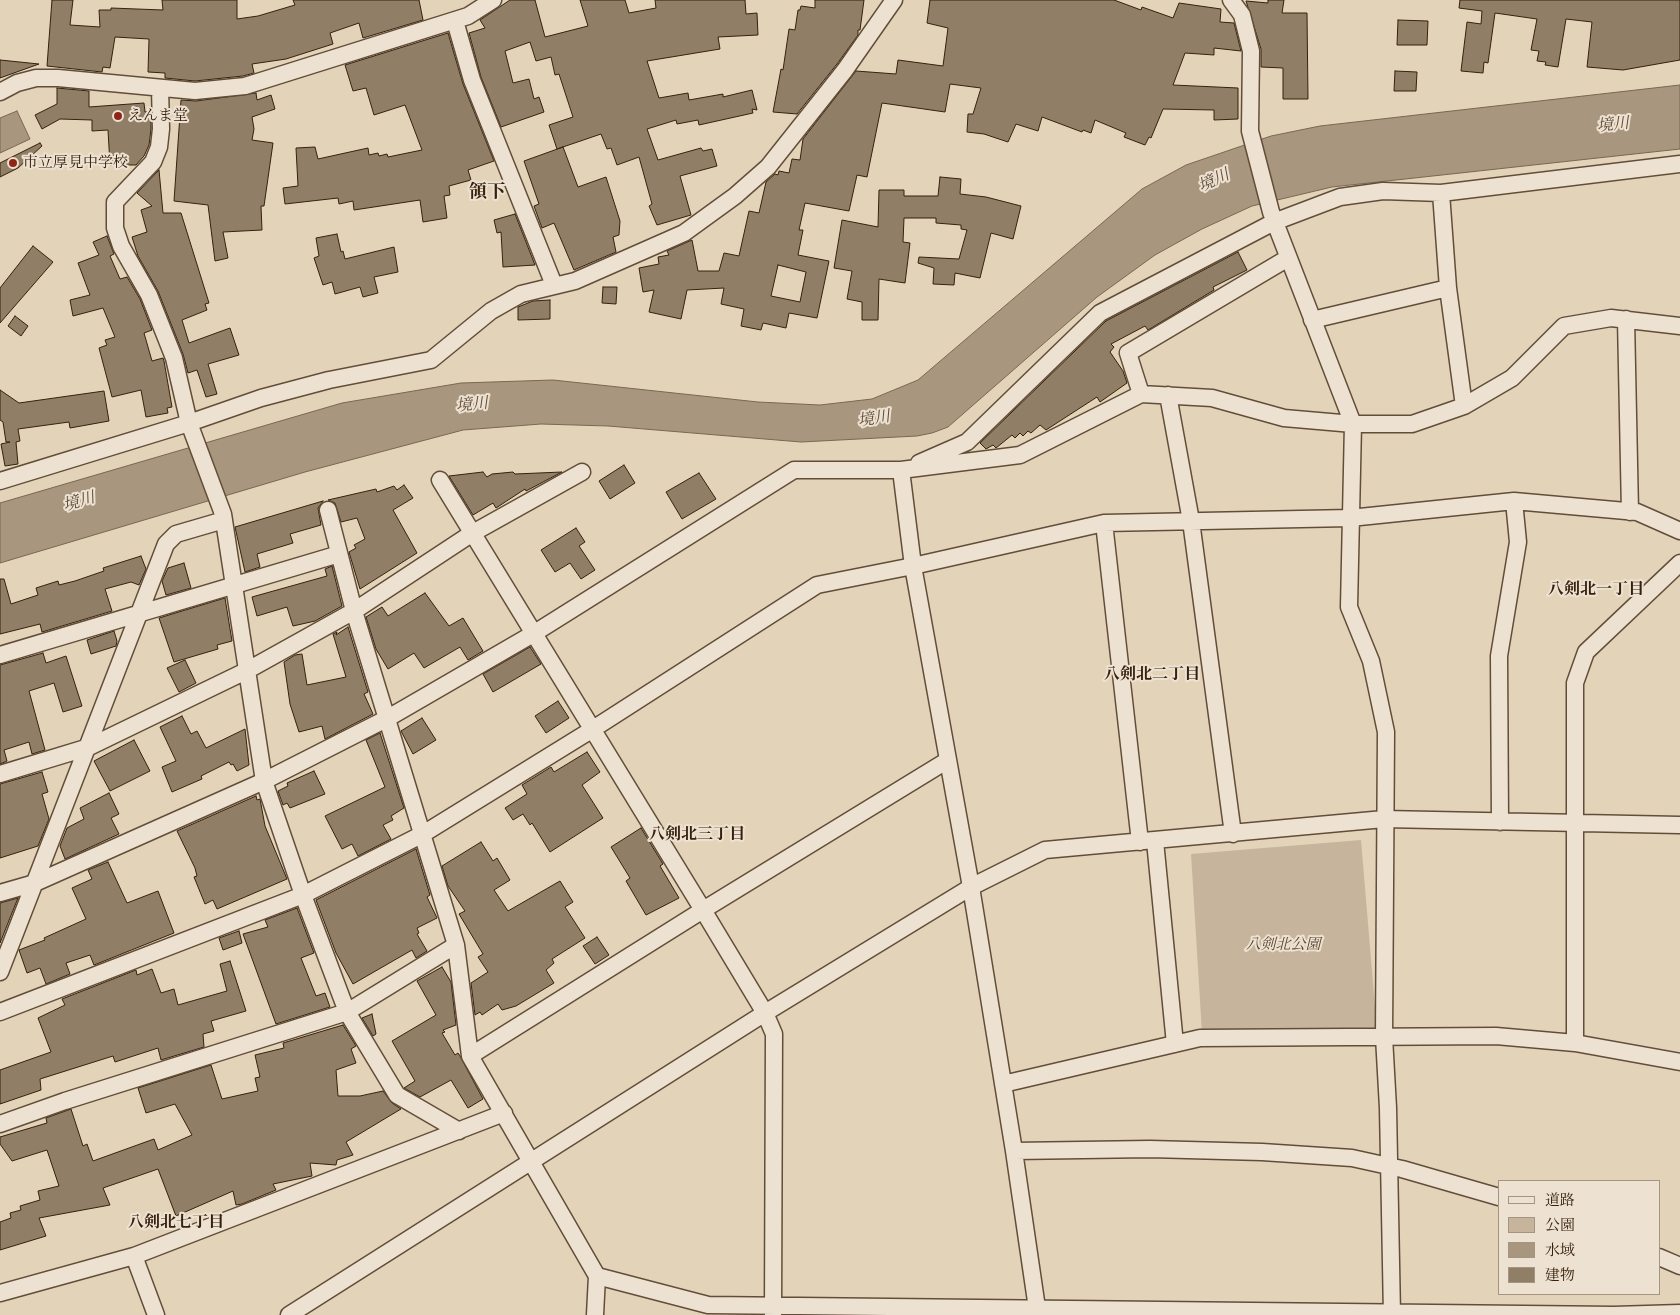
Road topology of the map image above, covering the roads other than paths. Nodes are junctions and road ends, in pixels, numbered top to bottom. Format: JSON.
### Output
{"nodes":[{"id":1,"x":493,"y":0,"type":"edge"},
{"id":2,"x":894,"y":0,"type":"edge"},
{"id":3,"x":1231,"y":0,"type":"edge"},
{"id":4,"x":455,"y":21,"type":"junction"},
{"id":5,"x":160,"y":88,"type":"junction"},
{"id":6,"x":0,"y":92,"type":"edge"},
{"id":7,"x":1680,"y":164,"type":"edge"},
{"id":8,"x":1441,"y":193,"type":"junction"},
{"id":9,"x":1272,"y":217,"type":"junction"},
{"id":10,"x":1288,"y":258,"type":"junction"},
{"id":11,"x":554,"y":285,"type":"junction"},
{"id":12,"x":1448,"y":288,"type":"junction"},
{"id":13,"x":1626,"y":319,"type":"junction"},
{"id":14,"x":1312,"y":320,"type":"junction"},
{"id":15,"x":1680,"y":326,"type":"edge"},
{"id":16,"x":1141,"y":394,"type":"junction"},
{"id":17,"x":1168,"y":396,"type":"junction"},
{"id":18,"x":1464,"y":406,"type":"junction"},
{"id":19,"x":1353,"y":424,"type":"junction"},
{"id":20,"x":191,"y":428,"type":"junction"},
{"id":21,"x":900,"y":470,"type":"junction"},
{"id":22,"x":582,"y":472,"type":"dead end"},
{"id":23,"x":440,"y":480,"type":"dead end"},
{"id":24,"x":0,"y":481,"type":"edge"},
{"id":25,"x":1514,"y":501,"type":"junction"},
{"id":26,"x":328,"y":510,"type":"dead end"},
{"id":27,"x":1630,"y":512,"type":"junction"},
{"id":28,"x":223,"y":517,"type":"junction"},
{"id":29,"x":1350,"y":518,"type":"junction"},
{"id":30,"x":1191,"y":521,"type":"junction"},
{"id":31,"x":1104,"y":523,"type":"junction"},
{"id":32,"x":1680,"y":531,"type":"edge"},
{"id":33,"x":471,"y":534,"type":"junction"},
{"id":34,"x":339,"y":554,"type":"junction"},
{"id":35,"x":1680,"y":563,"type":"edge"},
{"id":36,"x":912,"y":566,"type":"junction"},
{"id":37,"x":234,"y":587,"type":"junction"},
{"id":38,"x":354,"y":611,"type":"junction"},
{"id":39,"x":141,"y":612,"type":"junction"},
{"id":40,"x":532,"y":634,"type":"junction"},
{"id":41,"x":0,"y":655,"type":"edge"},
{"id":42,"x":248,"y":670,"type":"junction"},
{"id":43,"x":388,"y":718,"type":"junction"},
{"id":44,"x":594,"y":729,"type":"junction"},
{"id":45,"x":89,"y":747,"type":"junction"},
{"id":46,"x":948,"y":760,"type":"junction"},
{"id":47,"x":0,"y":774,"type":"edge"},
{"id":48,"x":264,"y":781,"type":"junction"},
{"id":49,"x":1384,"y":819,"type":"junction"},
{"id":50,"x":1500,"y":822,"type":"junction"},
{"id":51,"x":1576,"y":823,"type":"junction"},
{"id":52,"x":1680,"y":825,"type":"edge"},
{"id":53,"x":423,"y":834,"type":"junction"},
{"id":54,"x":1232,"y":834,"type":"junction"},
{"id":55,"x":1147,"y":841,"type":"junction"},
{"id":56,"x":35,"y":883,"type":"junction"},
{"id":57,"x":971,"y":887,"type":"junction"},
{"id":58,"x":0,"y":894,"type":"edge"},
{"id":59,"x":303,"y":895,"type":"junction"},
{"id":60,"x":703,"y":910,"type":"junction"},
{"id":61,"x":456,"y":945,"type":"junction"},
{"id":62,"x":0,"y":972,"type":"edge"},
{"id":63,"x":0,"y":1012,"type":"edge"},
{"id":64,"x":347,"y":1012,"type":"junction"},
{"id":65,"x":765,"y":1013,"type":"junction"},
{"id":66,"x":1384,"y":1037,"type":"junction"},
{"id":67,"x":1575,"y":1043,"type":"junction"},
{"id":68,"x":1175,"y":1044,"type":"junction"},
{"id":69,"x":470,"y":1056,"type":"junction"},
{"id":70,"x":1680,"y":1062,"type":"edge"},
{"id":71,"x":1003,"y":1084,"type":"junction"},
{"id":72,"x":504,"y":1113,"type":"junction"},
{"id":73,"x":0,"y":1124,"type":"edge"},
{"id":74,"x":459,"y":1131,"type":"junction"},
{"id":75,"x":1014,"y":1151,"type":"junction"},
{"id":76,"x":531,"y":1162,"type":"junction"},
{"id":77,"x":1390,"y":1166,"type":"junction"},
{"id":78,"x":1498,"y":1197,"type":"edge"},
{"id":79,"x":134,"y":1256,"type":"junction"},
{"id":80,"x":1660,"y":1257,"type":"edge"},
{"id":81,"x":1680,"y":1266,"type":"edge"},
{"id":82,"x":597,"y":1276,"type":"junction"},
{"id":83,"x":0,"y":1293,"type":"edge"},
{"id":84,"x":773,"y":1310,"type":"edge"},
{"id":85,"x":1037,"y":1312,"type":"edge"},
{"id":86,"x":1393,"y":1313,"type":"edge"},
{"id":87,"x":1680,"y":1313,"type":"edge"},
{"id":88,"x":156,"y":1315,"type":"edge"},
{"id":89,"x":288,"y":1315,"type":"edge"},
{"id":90,"x":594,"y":1315,"type":"edge"},
{"id":91,"x":1614,"y":1315,"type":"edge"}],
"edges":[{"from":1,"to":4,"type":"street"},
{"from":2,"to":11,"type":"street"},
{"from":3,"to":9,"type":"street"},
{"from":4,"to":5,"type":"street"},
{"from":4,"to":11,"type":"street"},
{"from":5,"to":6,"type":"street"},
{"from":5,"to":20,"type":"street"},
{"from":7,"to":8,"type":"street"},
{"from":8,"to":9,"type":"street"},
{"from":8,"to":12,"type":"street"},
{"from":9,"to":10,"type":"street"},
{"from":9,"to":21,"type":"street"},
{"from":10,"to":14,"type":"street"},
{"from":10,"to":16,"type":"street"},
{"from":11,"to":20,"type":"street"},
{"from":12,"to":14,"type":"street"},
{"from":12,"to":18,"type":"street"},
{"from":13,"to":15,"type":"street"},
{"from":13,"to":18,"type":"street"},
{"from":13,"to":27,"type":"street"},
{"from":14,"to":19,"type":"street"},
{"from":16,"to":17,"type":"street"},
{"from":16,"to":21,"type":"street"},
{"from":17,"to":19,"type":"street"},
{"from":17,"to":30,"type":"street"},
{"from":18,"to":19,"type":"street"},
{"from":19,"to":29,"type":"street"},
{"from":20,"to":24,"type":"street"},
{"from":20,"to":28,"type":"street"},
{"from":21,"to":36,"type":"street"},
{"from":21,"to":40,"type":"street"},
{"from":22,"to":33,"type":"street"},
{"from":23,"to":33,"type":"street"},
{"from":25,"to":27,"type":"street"},
{"from":25,"to":29,"type":"street"},
{"from":25,"to":50,"type":"street"},
{"from":26,"to":34,"type":"street"},
{"from":27,"to":32,"type":"street"},
{"from":28,"to":37,"type":"street"},
{"from":28,"to":39,"type":"street"},
{"from":29,"to":30,"type":"street"},
{"from":29,"to":49,"type":"street"},
{"from":30,"to":31,"type":"street"},
{"from":30,"to":54,"type":"street"},
{"from":31,"to":36,"type":"street"},
{"from":31,"to":55,"type":"street"},
{"from":33,"to":38,"type":"street"},
{"from":33,"to":40,"type":"street"},
{"from":34,"to":37,"type":"street"},
{"from":34,"to":38,"type":"street"},
{"from":35,"to":51,"type":"street"},
{"from":36,"to":44,"type":"street"},
{"from":36,"to":46,"type":"street"},
{"from":37,"to":39,"type":"street"},
{"from":37,"to":42,"type":"street"},
{"from":38,"to":42,"type":"street"},
{"from":38,"to":43,"type":"street"},
{"from":39,"to":41,"type":"street"},
{"from":39,"to":45,"type":"street"},
{"from":40,"to":43,"type":"street"},
{"from":40,"to":44,"type":"street"},
{"from":42,"to":45,"type":"street"},
{"from":42,"to":48,"type":"street"},
{"from":43,"to":48,"type":"street"},
{"from":43,"to":53,"type":"street"},
{"from":44,"to":53,"type":"street"},
{"from":44,"to":60,"type":"street"},
{"from":45,"to":47,"type":"street"},
{"from":45,"to":56,"type":"street"},
{"from":46,"to":57,"type":"street"},
{"from":46,"to":60,"type":"street"},
{"from":48,"to":56,"type":"street"},
{"from":48,"to":59,"type":"street"},
{"from":49,"to":50,"type":"street"},
{"from":49,"to":54,"type":"street"},
{"from":49,"to":66,"type":"street"},
{"from":50,"to":51,"type":"street"},
{"from":51,"to":52,"type":"street"},
{"from":51,"to":67,"type":"street"},
{"from":53,"to":59,"type":"street"},
{"from":53,"to":61,"type":"street"},
{"from":54,"to":55,"type":"street"},
{"from":55,"to":57,"type":"street"},
{"from":55,"to":68,"type":"street"},
{"from":56,"to":58,"type":"street"},
{"from":56,"to":62,"type":"street"},
{"from":57,"to":65,"type":"street"},
{"from":57,"to":71,"type":"street"},
{"from":59,"to":63,"type":"street"},
{"from":59,"to":64,"type":"street"},
{"from":60,"to":65,"type":"street"},
{"from":60,"to":69,"type":"street"},
{"from":61,"to":64,"type":"street"},
{"from":61,"to":69,"type":"street"},
{"from":64,"to":73,"type":"street"},
{"from":64,"to":74,"type":"street"},
{"from":65,"to":76,"type":"street"},
{"from":65,"to":84,"type":"street"},
{"from":66,"to":67,"type":"street"},
{"from":66,"to":68,"type":"street"},
{"from":66,"to":77,"type":"street"},
{"from":67,"to":70,"type":"street"},
{"from":68,"to":71,"type":"street"},
{"from":69,"to":72,"type":"street"},
{"from":71,"to":75,"type":"street"},
{"from":72,"to":74,"type":"street"},
{"from":72,"to":76,"type":"street"},
{"from":74,"to":79,"type":"street"},
{"from":75,"to":77,"type":"street"},
{"from":75,"to":85,"type":"street"},
{"from":76,"to":82,"type":"street"},
{"from":76,"to":89,"type":"street"},
{"from":77,"to":78,"type":"street"},
{"from":77,"to":86,"type":"street"},
{"from":79,"to":83,"type":"street"},
{"from":79,"to":88,"type":"street"},
{"from":80,"to":81,"type":"street"},
{"from":82,"to":84,"type":"street"},
{"from":82,"to":90,"type":"street"},
{"from":84,"to":85,"type":"street"},
{"from":85,"to":86,"type":"street"},
{"from":86,"to":91,"type":"street"},
{"from":87,"to":91,"type":"street"}]}
